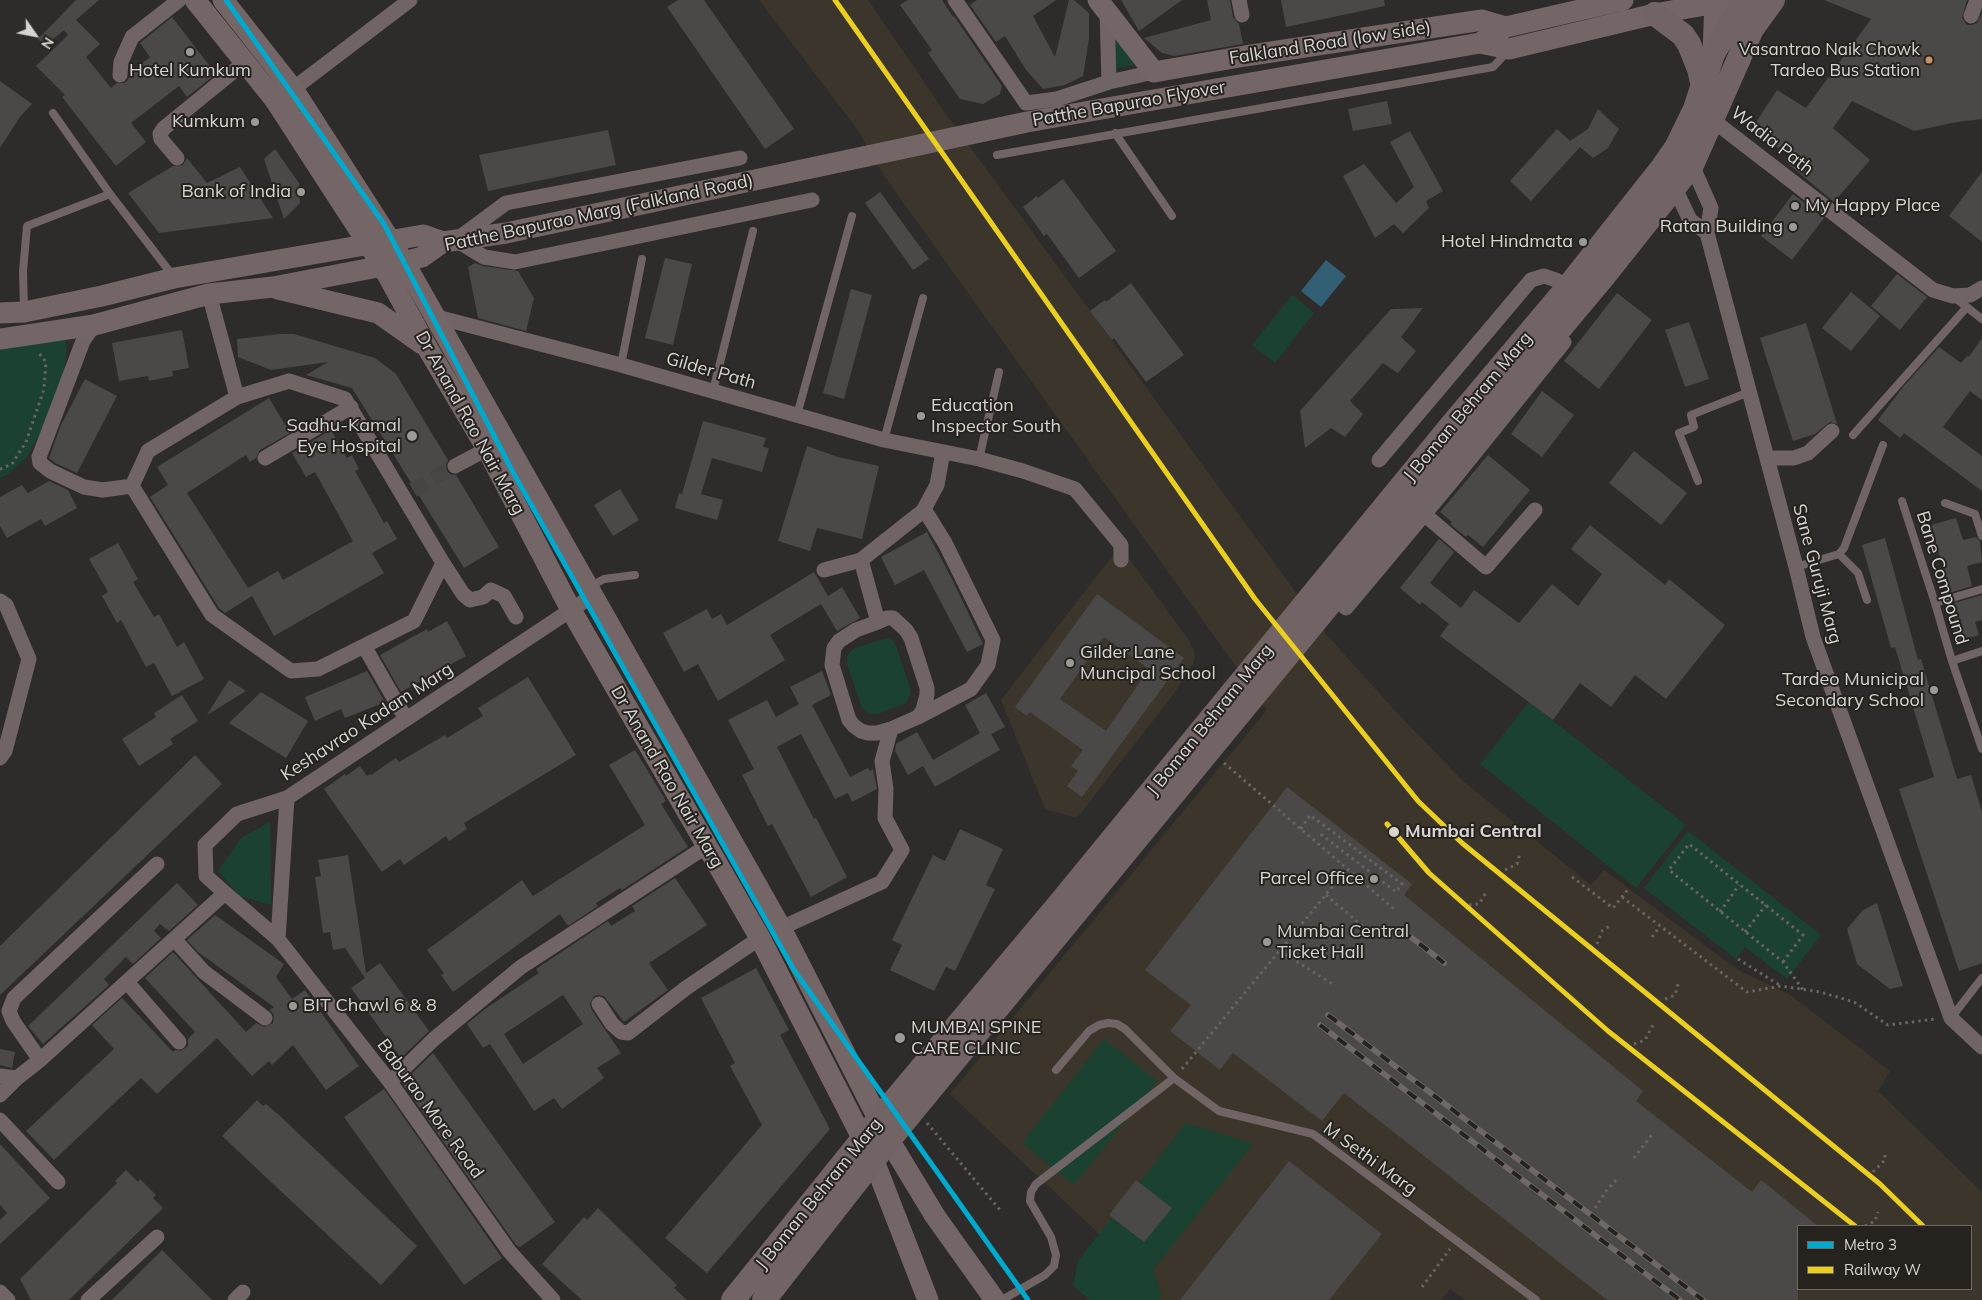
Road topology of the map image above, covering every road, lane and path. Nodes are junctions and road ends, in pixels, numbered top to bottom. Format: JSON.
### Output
{"nodes":[{"id":1,"x":179,"y":0,"type":"edge"},
{"id":2,"x":195,"y":0,"type":"edge"},
{"id":3,"x":226,"y":0,"type":"edge"},
{"id":4,"x":410,"y":0,"type":"edge"},
{"id":5,"x":954,"y":0,"type":"edge"},
{"id":6,"x":1623,"y":0,"type":"edge"},
{"id":7,"x":1745,"y":0,"type":"edge"},
{"id":8,"x":1977,"y":0,"type":"edge"},
{"id":9,"x":1716,"y":1,"type":"edge"},
{"id":10,"x":1771,"y":1,"type":"edge"},
{"id":11,"x":394,"y":5,"type":"edge"},
{"id":12,"x":1103,"y":6,"type":"edge"},
{"id":13,"x":1654,"y":14,"type":"junction"},
{"id":14,"x":1971,"y":16,"type":"dead end"},
{"id":15,"x":1506,"y":27,"type":"junction"},
{"id":16,"x":1475,"y":44,"type":"junction"},
{"id":17,"x":1509,"y":49,"type":"junction"},
{"id":18,"x":1713,"y":54,"type":"junction"},
{"id":19,"x":245,"y":62,"type":"junction"},
{"id":20,"x":1154,"y":72,"type":"junction"},
{"id":21,"x":120,"y":75,"type":"dead end"},
{"id":22,"x":1109,"y":82,"type":"junction"},
{"id":23,"x":1702,"y":87,"type":"junction"},
{"id":24,"x":293,"y":89,"type":"junction"},
{"id":25,"x":53,"y":113,"type":"dead end"},
{"id":26,"x":1704,"y":114,"type":"junction"},
{"id":27,"x":1115,"y":133,"type":"junction"},
{"id":28,"x":997,"y":155,"type":"dead end"},
{"id":29,"x":1684,"y":157,"type":"junction"},
{"id":30,"x":177,"y":158,"type":"dead end"},
{"id":31,"x":740,"y":158,"type":"dead end"},
{"id":32,"x":790,"y":172,"type":"joint"},
{"id":33,"x":1669,"y":177,"type":"junction"},
{"id":34,"x":110,"y":194,"type":"junction"},
{"id":35,"x":812,"y":200,"type":"dead end"},
{"id":36,"x":852,"y":216,"type":"dead end"},
{"id":37,"x":1172,"y":216,"type":"dead end"},
{"id":38,"x":753,"y":231,"type":"dead end"},
{"id":39,"x":1706,"y":233,"type":"junction"},
{"id":40,"x":390,"y":240,"type":"junction"},
{"id":41,"x":450,"y":241,"type":"junction"},
{"id":42,"x":368,"y":244,"type":"junction"},
{"id":43,"x":642,"y":259,"type":"dead end"},
{"id":44,"x":404,"y":262,"type":"junction"},
{"id":45,"x":382,"y":265,"type":"junction"},
{"id":46,"x":174,"y":278,"type":"junction"},
{"id":47,"x":273,"y":288,"type":"junction"},
{"id":48,"x":1982,"y":288,"type":"edge"},
{"id":49,"x":1577,"y":292,"type":"junction"},
{"id":50,"x":210,"y":294,"type":"junction"},
{"id":51,"x":1952,"y":296,"type":"junction"},
{"id":52,"x":923,"y":298,"type":"dead end"},
{"id":53,"x":1967,"y":307,"type":"junction"},
{"id":54,"x":24,"y":312,"type":"junction"},
{"id":55,"x":0,"y":314,"type":"edge"},
{"id":56,"x":433,"y":316,"type":"junction"},
{"id":57,"x":1982,"y":319,"type":"edge"},
{"id":58,"x":94,"y":325,"type":"junction"},
{"id":59,"x":0,"y":339,"type":"edge"},
{"id":60,"x":29,"y":343,"type":"junction"},
{"id":61,"x":428,"y":349,"type":"junction"},
{"id":62,"x":620,"y":364,"type":"junction"},
{"id":63,"x":999,"y":372,"type":"dead end"},
{"id":64,"x":713,"y":391,"type":"junction"},
{"id":65,"x":1749,"y":392,"type":"junction"},
{"id":66,"x":237,"y":397,"type":"junction"},
{"id":67,"x":351,"y":408,"type":"junction"},
{"id":68,"x":798,"y":415,"type":"junction"},
{"id":69,"x":1832,"y":431,"type":"dead end"},
{"id":70,"x":1853,"y":435,"type":"dead end"},
{"id":71,"x":884,"y":440,"type":"junction"},
{"id":72,"x":1883,"y":445,"type":"dead end"},
{"id":73,"x":487,"y":449,"type":"junction"},
{"id":74,"x":943,"y":452,"type":"junction"},
{"id":75,"x":266,"y":458,"type":"dead end"},
{"id":76,"x":1767,"y":458,"type":"junction"},
{"id":77,"x":979,"y":459,"type":"junction"},
{"id":78,"x":1378,"y":460,"type":"dead end"},
{"id":79,"x":455,"y":466,"type":"tunnel mouth"},
{"id":80,"x":0,"y":469,"type":"edge"},
{"id":81,"x":1698,"y":482,"type":"dead end"},
{"id":82,"x":132,"y":486,"type":"junction"},
{"id":83,"x":1902,"y":501,"type":"dead end"},
{"id":84,"x":1945,"y":503,"type":"dead end"},
{"id":85,"x":924,"y":509,"type":"junction"},
{"id":86,"x":1535,"y":510,"type":"dead end"},
{"id":87,"x":1424,"y":514,"type":"junction"},
{"id":88,"x":1982,"y":536,"type":"edge"},
{"id":89,"x":1839,"y":554,"type":"junction"},
{"id":90,"x":860,"y":560,"type":"junction"},
{"id":91,"x":1121,"y":560,"type":"dead end"},
{"id":92,"x":443,"y":563,"type":"junction"},
{"id":93,"x":1796,"y":567,"type":"junction"},
{"id":94,"x":824,"y":570,"type":"dead end"},
{"id":95,"x":634,"y":575,"type":"dead end"},
{"id":96,"x":1982,"y":589,"type":"edge"},
{"id":97,"x":590,"y":592,"type":"junction"},
{"id":98,"x":1868,"y":600,"type":"dead end"},
{"id":99,"x":0,"y":601,"type":"edge"},
{"id":100,"x":1936,"y":602,"type":"junction"},
{"id":101,"x":1346,"y":608,"type":"dead end"},
{"id":102,"x":571,"y":610,"type":"junction"},
{"id":103,"x":516,"y":617,"type":"dead end"},
{"id":104,"x":878,"y":622,"type":"junction"},
{"id":105,"x":364,"y":646,"type":"junction"},
{"id":106,"x":1982,"y":651,"type":"edge"},
{"id":107,"x":1952,"y":661,"type":"junction"},
{"id":108,"x":918,"y":717,"type":"junction"},
{"id":109,"x":406,"y":719,"type":"junction"},
{"id":110,"x":891,"y":729,"type":"junction"},
{"id":111,"x":1980,"y":736,"type":"edge"},
{"id":112,"x":1982,"y":749,"type":"edge"},
{"id":113,"x":0,"y":758,"type":"edge"},
{"id":114,"x":1218,"y":758,"type":"dead end"},
{"id":115,"x":287,"y":798,"type":"junction"},
{"id":116,"x":1301,"y":829,"type":"junction"},
{"id":117,"x":1318,"y":832,"type":"dead end"},
{"id":118,"x":707,"y":846,"type":"junction"},
{"id":119,"x":1520,"y":853,"type":"dead end"},
{"id":120,"x":157,"y":864,"type":"dead end"},
{"id":121,"x":1347,"y":869,"type":"junction"},
{"id":122,"x":1505,"y":870,"type":"dead end"},
{"id":123,"x":1572,"y":876,"type":"dead end"},
{"id":124,"x":1739,"y":885,"type":"junction"},
{"id":125,"x":1629,"y":888,"type":"dead end"},
{"id":126,"x":1486,"y":891,"type":"dead end"},
{"id":127,"x":225,"y":893,"type":"junction"},
{"id":128,"x":1326,"y":894,"type":"junction"},
{"id":129,"x":1622,"y":897,"type":"junction"},
{"id":130,"x":1469,"y":905,"type":"dead end"},
{"id":131,"x":1766,"y":905,"type":"junction"},
{"id":132,"x":1394,"y":909,"type":"dead end"},
{"id":133,"x":1720,"y":912,"type":"junction"},
{"id":134,"x":1611,"y":925,"type":"dead end"},
{"id":135,"x":1660,"y":926,"type":"junction"},
{"id":136,"x":781,"y":928,"type":"junction"},
{"id":137,"x":1745,"y":932,"type":"junction"},
{"id":138,"x":1373,"y":935,"type":"dead end"},
{"id":139,"x":1652,"y":937,"type":"dead end"},
{"id":140,"x":760,"y":938,"type":"junction"},
{"id":141,"x":174,"y":939,"type":"junction"},
{"id":142,"x":278,"y":939,"type":"junction"},
{"id":143,"x":1597,"y":944,"type":"dead end"},
{"id":144,"x":1280,"y":951,"type":"junction"},
{"id":145,"x":1738,"y":959,"type":"dead end"},
{"id":146,"x":1783,"y":962,"type":"junction"},
{"id":147,"x":1982,"y":978,"type":"edge"},
{"id":148,"x":1679,"y":981,"type":"dead end"},
{"id":149,"x":127,"y":982,"type":"junction"},
{"id":150,"x":1334,"y":985,"type":"dead end"},
{"id":151,"x":1781,"y":986,"type":"junction"},
{"id":152,"x":1803,"y":990,"type":"junction"},
{"id":153,"x":1665,"y":999,"type":"dead end"},
{"id":154,"x":599,"y":1004,"type":"dead end"},
{"id":155,"x":265,"y":1018,"type":"dead end"},
{"id":156,"x":1951,"y":1018,"type":"junction"},
{"id":157,"x":1653,"y":1025,"type":"dead end"},
{"id":158,"x":179,"y":1042,"type":"dead end"},
{"id":159,"x":1634,"y":1044,"type":"dead end"},
{"id":160,"x":1982,"y":1047,"type":"edge"},
{"id":161,"x":40,"y":1060,"type":"junction"},
{"id":162,"x":1056,"y":1070,"type":"dead end"},
{"id":163,"x":0,"y":1076,"type":"edge"},
{"id":164,"x":17,"y":1078,"type":"junction"},
{"id":165,"x":1174,"y":1078,"type":"junction"},
{"id":166,"x":390,"y":1082,"type":"junction"},
{"id":167,"x":0,"y":1095,"type":"edge"},
{"id":168,"x":923,"y":1118,"type":"dead end"},
{"id":169,"x":0,"y":1120,"type":"edge"},
{"id":170,"x":884,"y":1130,"type":"junction"},
{"id":171,"x":1654,"y":1132,"type":"dead end"},
{"id":172,"x":868,"y":1151,"type":"junction"},
{"id":173,"x":1885,"y":1153,"type":"dead end"},
{"id":174,"x":1634,"y":1158,"type":"dead end"},
{"id":175,"x":1873,"y":1172,"type":"dead end"},
{"id":176,"x":1617,"y":1179,"type":"dead end"},
{"id":177,"x":58,"y":1182,"type":"dead end"},
{"id":178,"x":1595,"y":1208,"type":"dead end"},
{"id":179,"x":1000,"y":1210,"type":"dead end"},
{"id":180,"x":1878,"y":1212,"type":"dead end"},
{"id":181,"x":1867,"y":1225,"type":"edge"},
{"id":182,"x":157,"y":1237,"type":"dead end"},
{"id":183,"x":1456,"y":1241,"type":"junction"},
{"id":184,"x":1422,"y":1287,"type":"dead end"},
{"id":185,"x":0,"y":1292,"type":"edge"},
{"id":186,"x":8,"y":1300,"type":"edge"},
{"id":187,"x":88,"y":1300,"type":"edge"},
{"id":188,"x":553,"y":1300,"type":"edge"},
{"id":189,"x":733,"y":1300,"type":"edge"},
{"id":190,"x":764,"y":1300,"type":"edge"},
{"id":191,"x":928,"y":1300,"type":"edge"},
{"id":192,"x":995,"y":1300,"type":"edge"},
{"id":193,"x":1002,"y":1300,"type":"edge"},
{"id":194,"x":1536,"y":1300,"type":"edge"}],
"edges":[{"from":1,"to":21,"type":"street"},
{"from":2,"to":19,"type":"main road","name":"Dr Anand Rao Nair Marg"},
{"from":3,"to":24,"type":"main road","name":"Dr Anand Rao Nair Marg"},
{"from":4,"to":11,"type":"street"},
{"from":5,"to":22,"type":"street"},
{"from":6,"to":15,"type":"main road"},
{"from":7,"to":9,"type":"main road"},
{"from":7,"to":10,"type":"main road"},
{"from":7,"to":18,"type":"main road","name":"J Boman Behram Marg"},
{"from":8,"to":14,"type":"street"},
{"from":9,"to":13,"type":"main road"},
{"from":9,"to":18,"type":"main road"},
{"from":10,"to":26,"type":"main road","name":"J Boman Behram Marg"},
{"from":11,"to":24,"type":"street"},
{"from":12,"to":20,"type":"main road"},
{"from":12,"to":22,"type":"street"},
{"from":13,"to":17,"type":"main road"},
{"from":13,"to":23,"type":"main road"},
{"from":15,"to":16,"type":"main road"},
{"from":15,"to":20,"type":"main road","name":"Falkland Road (low side)"},
{"from":16,"to":17,"type":"main road"},
{"from":16,"to":32,"type":"main road","name":"Patthe Bapurao Flyover"},
{"from":17,"to":27,"type":"lane"},
{"from":18,"to":23,"type":"main road","name":"J Boman Behram Marg"},
{"from":19,"to":30,"type":"street"},
{"from":19,"to":42,"type":"main road","name":"Dr Anand Rao Nair Marg"},
{"from":20,"to":22,"type":"street"},
{"from":23,"to":26,"type":"main road","name":"J Boman Behram Marg"},
{"from":24,"to":40,"type":"main road","name":"Dr Anand Rao Nair Marg"},
{"from":25,"to":34,"type":"lane"},
{"from":26,"to":29,"type":"main road","name":"J Boman Behram Marg"},
{"from":26,"to":51,"type":"street","name":"Wadia Path"},
{"from":27,"to":28,"type":"lane"},
{"from":27,"to":37,"type":"lane"},
{"from":29,"to":33,"type":"main road","name":"J Boman Behram Marg"},
{"from":29,"to":39,"type":"street","name":"Sane Guruji Marg"},
{"from":31,"to":41,"type":"street"},
{"from":32,"to":41,"type":"main road","name":"Patthe Bapurao Marg (Falkland Road)"},
{"from":33,"to":39,"type":"street"},
{"from":33,"to":49,"type":"main road","name":"J Boman Behram Marg"},
{"from":34,"to":46,"type":"lane"},
{"from":34,"to":54,"type":"lane"},
{"from":35,"to":41,"type":"street"},
{"from":36,"to":68,"type":"lane"},
{"from":38,"to":64,"type":"lane"},
{"from":39,"to":65,"type":"street","name":"Sane Guruji Marg"},
{"from":40,"to":41,"type":"main road"},
{"from":40,"to":42,"type":"main road"},
{"from":40,"to":44,"type":"main road","name":"Dr Anand Rao Nair Marg"},
{"from":41,"to":44,"type":"main road","name":"Patthe Bapurao Marg (Falkland Road)"},
{"from":42,"to":45,"type":"main road","name":"Dr Anand Rao Nair Marg"},
{"from":42,"to":46,"type":"main road"},
{"from":43,"to":62,"type":"lane"},
{"from":44,"to":45,"type":"main road","name":"Patthe Bapurao Marg (Falkland Road)"},
{"from":44,"to":56,"type":"main road","name":"Dr Anand Rao Nair Marg"},
{"from":45,"to":47,"type":"main road","name":"Patthe Bapurao Marg (Falkland Road)"},
{"from":45,"to":61,"type":"main road","name":"Dr Anand Rao Nair Marg"},
{"from":46,"to":54,"type":"main road"},
{"from":47,"to":50,"type":"main road","name":"Patthe Bapurao Marg (Falkland Road)"},
{"from":47,"to":61,"type":"main road"},
{"from":48,"to":51,"type":"street"},
{"from":49,"to":78,"type":"street"},
{"from":49,"to":87,"type":"street"},
{"from":49,"to":170,"type":"main road","name":"J Boman Behram Marg"},
{"from":50,"to":58,"type":"main road","name":"Patthe Bapurao Marg (Falkland Road)"},
{"from":50,"to":66,"type":"street"},
{"from":51,"to":53,"type":"lane"},
{"from":52,"to":71,"type":"lane"},
{"from":53,"to":57,"type":"lane"},
{"from":53,"to":70,"type":"lane"},
{"from":54,"to":55,"type":"main road"},
{"from":54,"to":60,"type":"street"},
{"from":56,"to":62,"type":"street","name":"Gilder Path"},
{"from":56,"to":97,"type":"main road","name":"Dr Anand Rao Nair Marg"},
{"from":58,"to":60,"type":"main road","name":"Patthe Bapurao Marg (Falkland Road)"},
{"from":58,"to":82,"type":"street"},
{"from":59,"to":60,"type":"main road","name":"Patthe Bapurao Marg (Falkland Road)"},
{"from":60,"to":80,"type":"path"},
{"from":61,"to":73,"type":"main road","name":"Dr Anand Rao Nair Marg"},
{"from":62,"to":64,"type":"street","name":"Gilder Path"},
{"from":63,"to":77,"type":"lane"},
{"from":64,"to":68,"type":"street","name":"Gilder Path"},
{"from":65,"to":76,"type":"street","name":"Sane Guruji Marg"},
{"from":65,"to":81,"type":"lane"},
{"from":66,"to":67,"type":"street"},
{"from":66,"to":82,"type":"street"},
{"from":67,"to":75,"type":"street"},
{"from":67,"to":92,"type":"street"},
{"from":68,"to":71,"type":"street","name":"Gilder Path"},
{"from":69,"to":76,"type":"street"},
{"from":71,"to":74,"type":"street","name":"Gilder Path"},
{"from":72,"to":89,"type":"lane"},
{"from":73,"to":79,"type":"street"},
{"from":73,"to":102,"type":"main road","name":"Dr Anand Rao Nair Marg"},
{"from":74,"to":77,"type":"street","name":"Gilder Path"},
{"from":74,"to":85,"type":"street"},
{"from":76,"to":93,"type":"street","name":"Sane Guruji Marg"},
{"from":77,"to":91,"type":"street","name":"Gilder Path"},
{"from":82,"to":105,"type":"street"},
{"from":83,"to":100,"type":"lane","name":"Bane Compound"},
{"from":84,"to":88,"type":"lane"},
{"from":85,"to":90,"type":"street"},
{"from":85,"to":108,"type":"street"},
{"from":86,"to":87,"type":"street"},
{"from":87,"to":101,"type":"street"},
{"from":89,"to":93,"type":"lane"},
{"from":89,"to":98,"type":"lane"},
{"from":90,"to":94,"type":"street"},
{"from":90,"to":104,"type":"street"},
{"from":92,"to":103,"type":"street"},
{"from":92,"to":105,"type":"street"},
{"from":93,"to":156,"type":"street","name":"Sane Guruji Marg"},
{"from":95,"to":97,"type":"lane"},
{"from":96,"to":100,"type":"lane"},
{"from":97,"to":102,"type":"street","name":"Keshavrao Kadam Marg"},
{"from":97,"to":136,"type":"main road","name":"Dr Anand Rao Nair Marg"},
{"from":99,"to":113,"type":"street"},
{"from":100,"to":107,"type":"lane","name":"Bane Compound"},
{"from":102,"to":109,"type":"street","name":"Keshavrao Kadam Marg"},
{"from":102,"to":118,"type":"main road","name":"Dr Anand Rao Nair Marg"},
{"from":104,"to":108,"type":"street"},
{"from":104,"to":110,"type":"street"},
{"from":105,"to":109,"type":"street"},
{"from":106,"to":107,"type":"lane"},
{"from":107,"to":111,"type":"lane","name":"Bane Compound"},
{"from":108,"to":110,"type":"street"},
{"from":109,"to":115,"type":"street","name":"Keshavrao Kadam Marg"},
{"from":110,"to":136,"type":"street"},
{"from":111,"to":112,"type":"lane","name":"Bane Compound"},
{"from":114,"to":116,"type":"path"},
{"from":115,"to":127,"type":"street","name":"Keshavrao Kadam Marg"},
{"from":115,"to":142,"type":"street"},
{"from":116,"to":117,"type":"path"},
{"from":116,"to":121,"type":"path"},
{"from":118,"to":140,"type":"main road","name":"Dr Anand Rao Nair Marg"},
{"from":118,"to":166,"type":"street"},
{"from":119,"to":122,"type":"path"},
{"from":120,"to":161,"type":"street"},
{"from":121,"to":128,"type":"path"},
{"from":121,"to":132,"type":"path"},
{"from":123,"to":129,"type":"path"},
{"from":124,"to":131,"type":"path"},
{"from":124,"to":133,"type":"path"},
{"from":124,"to":133,"type":"path"},
{"from":125,"to":129,"type":"path"},
{"from":126,"to":130,"type":"path"},
{"from":127,"to":141,"type":"street"},
{"from":127,"to":142,"type":"street","name":"Baburao More Road"},
{"from":128,"to":138,"type":"path"},
{"from":128,"to":144,"type":"path"},
{"from":129,"to":135,"type":"path"},
{"from":131,"to":137,"type":"path"},
{"from":131,"to":146,"type":"path"},
{"from":133,"to":137,"type":"path"},
{"from":134,"to":143,"type":"path"},
{"from":135,"to":139,"type":"path"},
{"from":135,"to":151,"type":"path"},
{"from":136,"to":170,"type":"main road","name":"Dr Anand Rao Nair Marg"},
{"from":137,"to":146,"type":"path"},
{"from":140,"to":154,"type":"street"},
{"from":140,"to":172,"type":"main road","name":"Dr Anand Rao Nair Marg"},
{"from":141,"to":149,"type":"street"},
{"from":141,"to":155,"type":"street"},
{"from":142,"to":166,"type":"street","name":"Baburao More Road"},
{"from":144,"to":150,"type":"path"},
{"from":144,"to":165,"type":"path"},
{"from":145,"to":151,"type":"path"},
{"from":146,"to":152,"type":"path"},
{"from":147,"to":156,"type":"lane"},
{"from":148,"to":153,"type":"path"},
{"from":149,"to":158,"type":"street"},
{"from":149,"to":161,"type":"street"},
{"from":151,"to":152,"type":"path"},
{"from":152,"to":156,"type":"path"},
{"from":156,"to":160,"type":"street","name":"Sane Guruji Marg"},
{"from":157,"to":159,"type":"path"},
{"from":161,"to":164,"type":"street"},
{"from":162,"to":165,"type":"lane","name":"M Sethi Marg"},
{"from":163,"to":164,"type":"street"},
{"from":164,"to":167,"type":"street"},
{"from":165,"to":183,"type":"lane","name":"M Sethi Marg"},
{"from":165,"to":193,"type":"lane"},
{"from":166,"to":188,"type":"street","name":"Baburao More Road"},
{"from":168,"to":179,"type":"path"},
{"from":169,"to":177,"type":"street"},
{"from":170,"to":172,"type":"main road","name":"J Boman Behram Marg"},
{"from":170,"to":192,"type":"main road","name":"Dr Anand Rao Nair Marg"},
{"from":171,"to":174,"type":"path"},
{"from":172,"to":189,"type":"main road","name":"J Boman Behram Marg"},
{"from":172,"to":190,"type":"main road","name":"J Boman Behram Marg"},
{"from":172,"to":191,"type":"main road","name":"Dr Anand Rao Nair Marg"},
{"from":173,"to":175,"type":"path"},
{"from":176,"to":178,"type":"path"},
{"from":180,"to":181,"type":"path"},
{"from":182,"to":187,"type":"street"},
{"from":183,"to":184,"type":"path"},
{"from":183,"to":194,"type":"lane","name":"M Sethi Marg"},
{"from":185,"to":186,"type":"street"}]}
